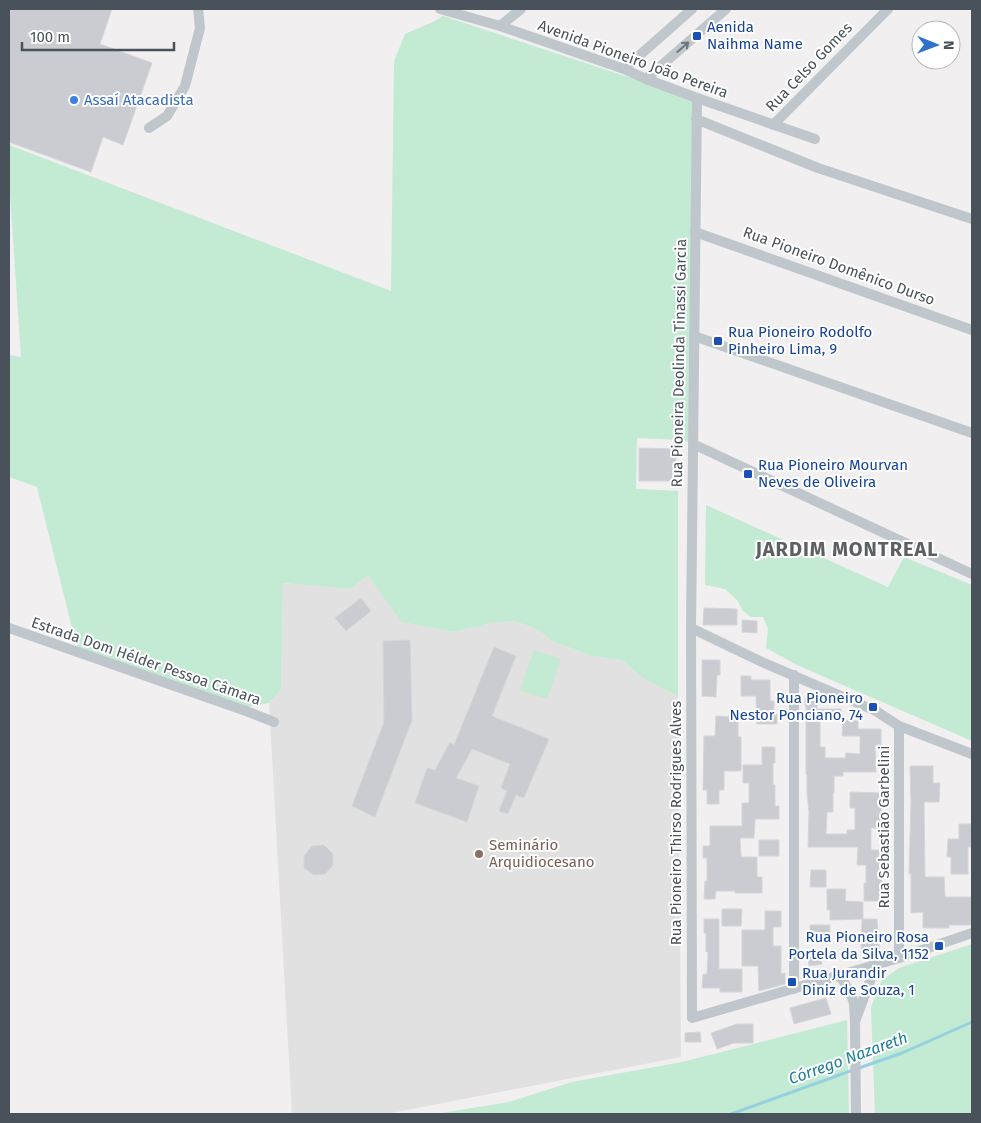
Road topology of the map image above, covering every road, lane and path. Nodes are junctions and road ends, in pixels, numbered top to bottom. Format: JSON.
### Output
{"nodes":[{"id":1,"x":198,"y":9,"type":"edge"},
{"id":2,"x":440,"y":9,"type":"edge"},
{"id":3,"x":521,"y":9,"type":"edge"},
{"id":4,"x":692,"y":9,"type":"edge"},
{"id":5,"x":726,"y":9,"type":"edge"},
{"id":6,"x":888,"y":9,"type":"edge"},
{"id":7,"x":500,"y":26,"type":"junction"},
{"id":8,"x":624,"y":69,"type":"junction"},
{"id":9,"x":646,"y":79,"type":"junction"},
{"id":10,"x":697,"y":98,"type":"junction"},
{"id":11,"x":696,"y":119,"type":"junction"},
{"id":12,"x":773,"y":125,"type":"junction"},
{"id":13,"x":149,"y":128,"type":"dead end"},
{"id":14,"x":815,"y":139,"type":"dead end"},
{"id":15,"x":972,"y":219,"type":"edge"},
{"id":16,"x":695,"y":232,"type":"junction"},
{"id":17,"x":972,"y":330,"type":"edge"},
{"id":18,"x":694,"y":336,"type":"junction"},
{"id":19,"x":972,"y":433,"type":"edge"},
{"id":20,"x":693,"y":444,"type":"junction"},
{"id":21,"x":972,"y":574,"type":"edge"},
{"id":22,"x":9,"y":628,"type":"edge"},
{"id":23,"x":690,"y":628,"type":"junction"},
{"id":24,"x":794,"y":676,"type":"junction"},
{"id":25,"x":274,"y":722,"type":"dead end"},
{"id":26,"x":899,"y":726,"type":"junction"},
{"id":27,"x":972,"y":754,"type":"edge"},
{"id":28,"x":972,"y":933,"type":"edge"},
{"id":29,"x":899,"y":958,"type":"junction"},
{"id":30,"x":876,"y":965,"type":"junction"},
{"id":31,"x":839,"y":975,"type":"junction"},
{"id":32,"x":794,"y":989,"type":"junction"},
{"id":33,"x":855,"y":1022,"type":"junction"},
{"id":34,"x":856,"y":1114,"type":"edge"}],
"edges":[{"from":1,"to":13,"type":"street"},
{"from":2,"to":7,"type":"street","name":"Avenida Pioneiro João Pereira"},
{"from":3,"to":7,"type":"street"},
{"from":4,"to":8,"type":"street"},
{"from":9,"to":5,"type":"street","one_way":true},
{"from":6,"to":12,"type":"street","name":"Rua Celso Gomes"},
{"from":7,"to":8,"type":"street","name":"Avenida Pioneiro João Pereira"},
{"from":8,"to":9,"type":"street","name":"Avenida Pioneiro João Pereira"},
{"from":9,"to":10,"type":"street","name":"Avenida Pioneiro João Pereira"},
{"from":10,"to":11,"type":"street","name":"Rua Pioneira Deolinda Tinassi Garcia"},
{"from":10,"to":12,"type":"street","name":"Avenida Pioneiro João Pereira"},
{"from":11,"to":15,"type":"street"},
{"from":11,"to":16,"type":"street","name":"Rua Pioneira Deolinda Tinassi Garcia"},
{"from":12,"to":14,"type":"street","name":"Avenida Pioneiro João Pereira"},
{"from":16,"to":17,"type":"street","name":"Rua Pioneiro Domênico Durso"},
{"from":16,"to":18,"type":"street","name":"Rua Pioneira Deolinda Tinassi Garcia"},
{"from":18,"to":19,"type":"street"},
{"from":18,"to":20,"type":"street","name":"Rua Pioneira Deolinda Tinassi Garcia"},
{"from":20,"to":21,"type":"street"},
{"from":20,"to":23,"type":"street","name":"Rua Pioneira Deolinda Tinassi Garcia"},
{"from":22,"to":25,"type":"street","name":"Estrada Dom Hélder Pessoa Câmara"},
{"from":23,"to":24,"type":"street"},
{"from":23,"to":32,"type":"street","name":"Rua Pioneiro Thirso Rodrigues Alves"},
{"from":24,"to":26,"type":"street"},
{"from":24,"to":32,"type":"street"},
{"from":26,"to":27,"type":"street"},
{"from":26,"to":29,"type":"street","name":"Rua Sebastião Garbelini"},
{"from":28,"to":29,"type":"street"},
{"from":29,"to":30,"type":"street"},
{"from":30,"to":31,"type":"street"},
{"from":30,"to":33,"type":"street"},
{"from":31,"to":32,"type":"street"},
{"from":31,"to":33,"type":"street"},
{"from":33,"to":34,"type":"street"}]}
